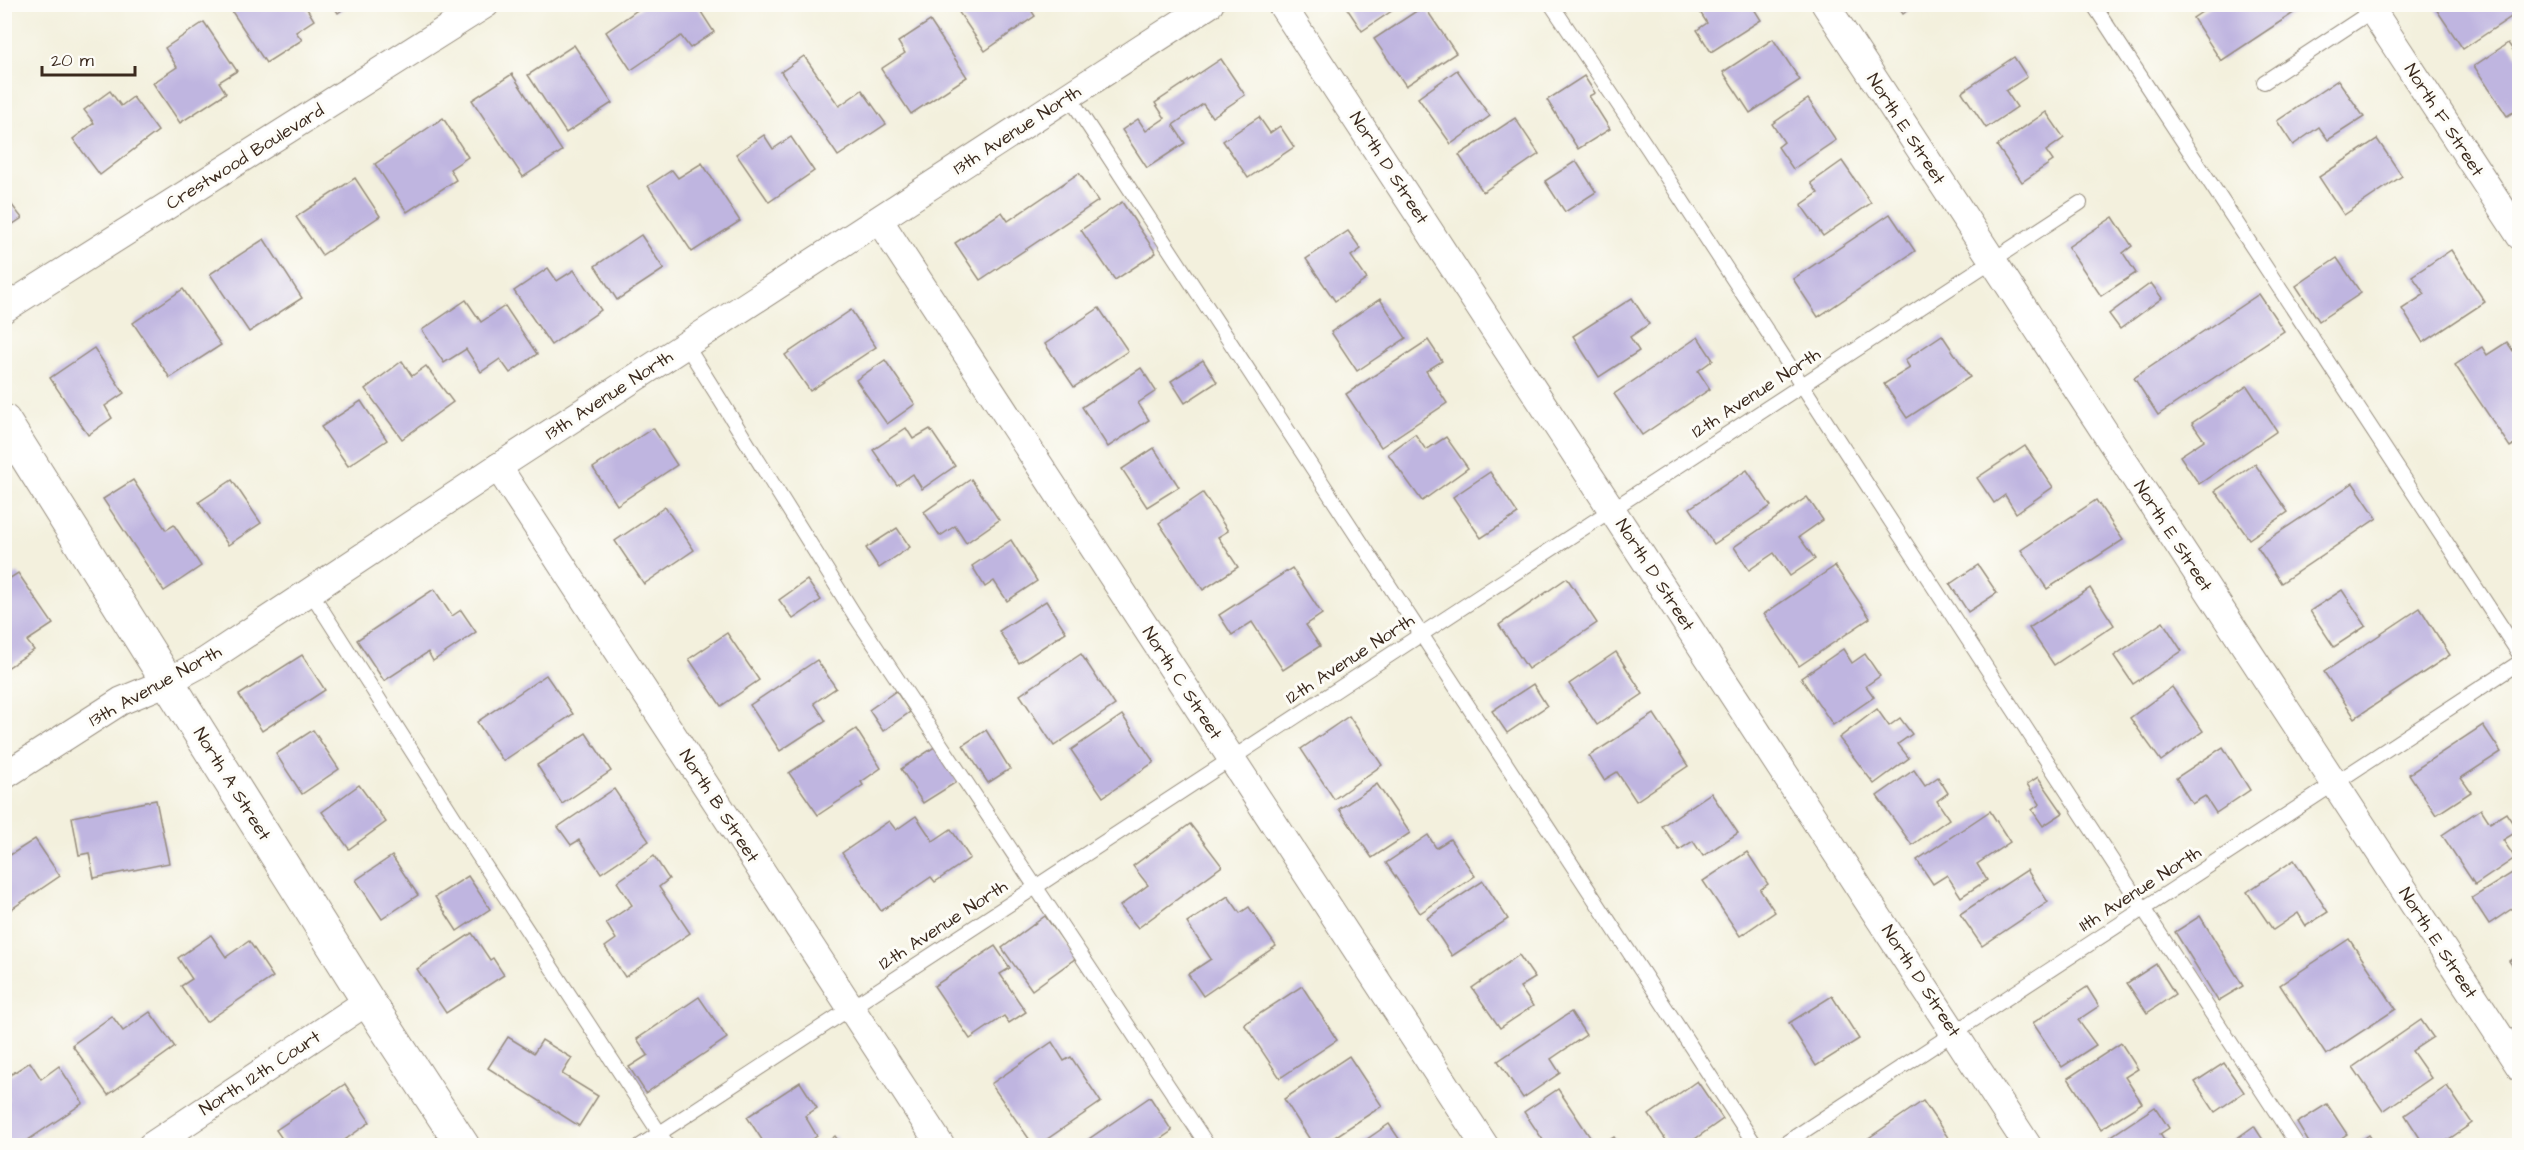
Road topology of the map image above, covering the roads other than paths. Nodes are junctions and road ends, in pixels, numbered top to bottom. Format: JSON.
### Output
{"nodes":[{"id":1,"x":486,"y":4,"type":"edge"},
{"id":2,"x":1210,"y":4,"type":"edge"},
{"id":3,"x":1281,"y":4,"type":"edge"},
{"id":4,"x":1551,"y":4,"type":"edge"},
{"id":5,"x":1825,"y":4,"type":"edge"},
{"id":6,"x":2093,"y":4,"type":"edge"},
{"id":7,"x":2374,"y":7,"type":"edge"},
{"id":8,"x":2264,"y":81,"type":"dead end"},
{"id":9,"x":1069,"y":96,"type":"junction"},
{"id":10,"x":2079,"y":203,"type":"dead end"},
{"id":11,"x":879,"y":220,"type":"junction"},
{"id":12,"x":2520,"y":236,"type":"edge"},
{"id":13,"x":1992,"y":260,"type":"junction"},
{"id":14,"x":4,"y":309,"type":"edge"},
{"id":15,"x":686,"y":345,"type":"junction"},
{"id":16,"x":1801,"y":385,"type":"junction"},
{"id":17,"x":4,"y":421,"type":"edge"},
{"id":18,"x":498,"y":467,"type":"junction"},
{"id":19,"x":1612,"y":509,"type":"junction"},
{"id":20,"x":310,"y":591,"type":"junction"},
{"id":21,"x":1420,"y":634,"type":"junction"},
{"id":22,"x":2520,"y":655,"type":"edge"},
{"id":23,"x":2520,"y":662,"type":"edge"},
{"id":24,"x":167,"y":682,"type":"junction"},
{"id":25,"x":1231,"y":758,"type":"junction"},
{"id":26,"x":4,"y":776,"type":"edge"},
{"id":27,"x":2335,"y":783,"type":"junction"},
{"id":28,"x":1036,"y":886,"type":"junction"},
{"id":29,"x":2143,"y":908,"type":"junction"},
{"id":30,"x":368,"y":1001,"type":"junction"},
{"id":31,"x":851,"y":1008,"type":"junction"},
{"id":32,"x":1954,"y":1032,"type":"junction"},
{"id":33,"x":2520,"y":1067,"type":"edge"},
{"id":34,"x":660,"y":1133,"type":"junction"},
{"id":35,"x":151,"y":1146,"type":"edge"},
{"id":36,"x":463,"y":1146,"type":"edge"},
{"id":37,"x":640,"y":1146,"type":"edge"},
{"id":38,"x":668,"y":1146,"type":"edge"},
{"id":39,"x":941,"y":1146,"type":"edge"},
{"id":40,"x":1208,"y":1146,"type":"edge"},
{"id":41,"x":1485,"y":1146,"type":"edge"},
{"id":42,"x":1756,"y":1146,"type":"edge"},
{"id":43,"x":1781,"y":1146,"type":"edge"},
{"id":44,"x":2028,"y":1146,"type":"edge"},
{"id":45,"x":2298,"y":1146,"type":"edge"}],
"edges":[{"from":1,"to":14,"type":"street","name":"Crestwood Boulevard"},
{"from":2,"to":9,"type":"street","name":"13th Avenue North"},
{"from":3,"to":19,"type":"street","name":"North D Street"},
{"from":4,"to":16,"type":"lane"},
{"from":5,"to":13,"type":"street","name":"North E Street"},
{"from":6,"to":22,"type":"lane"},
{"from":7,"to":8,"type":"lane"},
{"from":7,"to":12,"type":"street","name":"North F Street"},
{"from":9,"to":11,"type":"street","name":"13th Avenue North"},
{"from":9,"to":21,"type":"lane"},
{"from":10,"to":13,"type":"lane","name":"12th Avenue North"},
{"from":11,"to":15,"type":"street","name":"13th Avenue North"},
{"from":11,"to":25,"type":"street","name":"North C Street"},
{"from":13,"to":16,"type":"lane","name":"12th Avenue North"},
{"from":13,"to":27,"type":"street","name":"North E Street"},
{"from":15,"to":18,"type":"street","name":"13th Avenue North"},
{"from":15,"to":28,"type":"lane"},
{"from":16,"to":19,"type":"lane","name":"12th Avenue North"},
{"from":16,"to":29,"type":"lane"},
{"from":17,"to":24,"type":"street","name":"North A Street"},
{"from":18,"to":20,"type":"street","name":"13th Avenue North"},
{"from":18,"to":31,"type":"street","name":"North B Street"},
{"from":19,"to":21,"type":"lane","name":"12th Avenue North"},
{"from":19,"to":32,"type":"street","name":"North D Street"},
{"from":20,"to":24,"type":"street","name":"13th Avenue North"},
{"from":20,"to":34,"type":"lane"},
{"from":21,"to":25,"type":"lane","name":"12th Avenue North"},
{"from":21,"to":42,"type":"lane"},
{"from":23,"to":27,"type":"lane","name":"11th Avenue North"},
{"from":24,"to":26,"type":"street","name":"13th Avenue North"},
{"from":24,"to":30,"type":"street","name":"North A Street"},
{"from":25,"to":28,"type":"lane","name":"12th Avenue North"},
{"from":25,"to":41,"type":"street","name":"North C Street"},
{"from":27,"to":29,"type":"lane","name":"11th Avenue North"},
{"from":27,"to":33,"type":"street","name":"North E Street"},
{"from":28,"to":31,"type":"lane","name":"12th Avenue North"},
{"from":28,"to":40,"type":"lane"},
{"from":29,"to":32,"type":"lane","name":"11th Avenue North"},
{"from":29,"to":45,"type":"lane"},
{"from":30,"to":35,"type":"street","name":"North 12th Court"},
{"from":30,"to":36,"type":"street","name":"North A Street"},
{"from":31,"to":34,"type":"lane","name":"12th Avenue North"},
{"from":31,"to":39,"type":"street","name":"North B Street"},
{"from":32,"to":43,"type":"lane","name":"11th Avenue North"},
{"from":32,"to":44,"type":"street","name":"North D Street"},
{"from":34,"to":37,"type":"lane","name":"12th Avenue North"},
{"from":34,"to":38,"type":"lane"}]}
